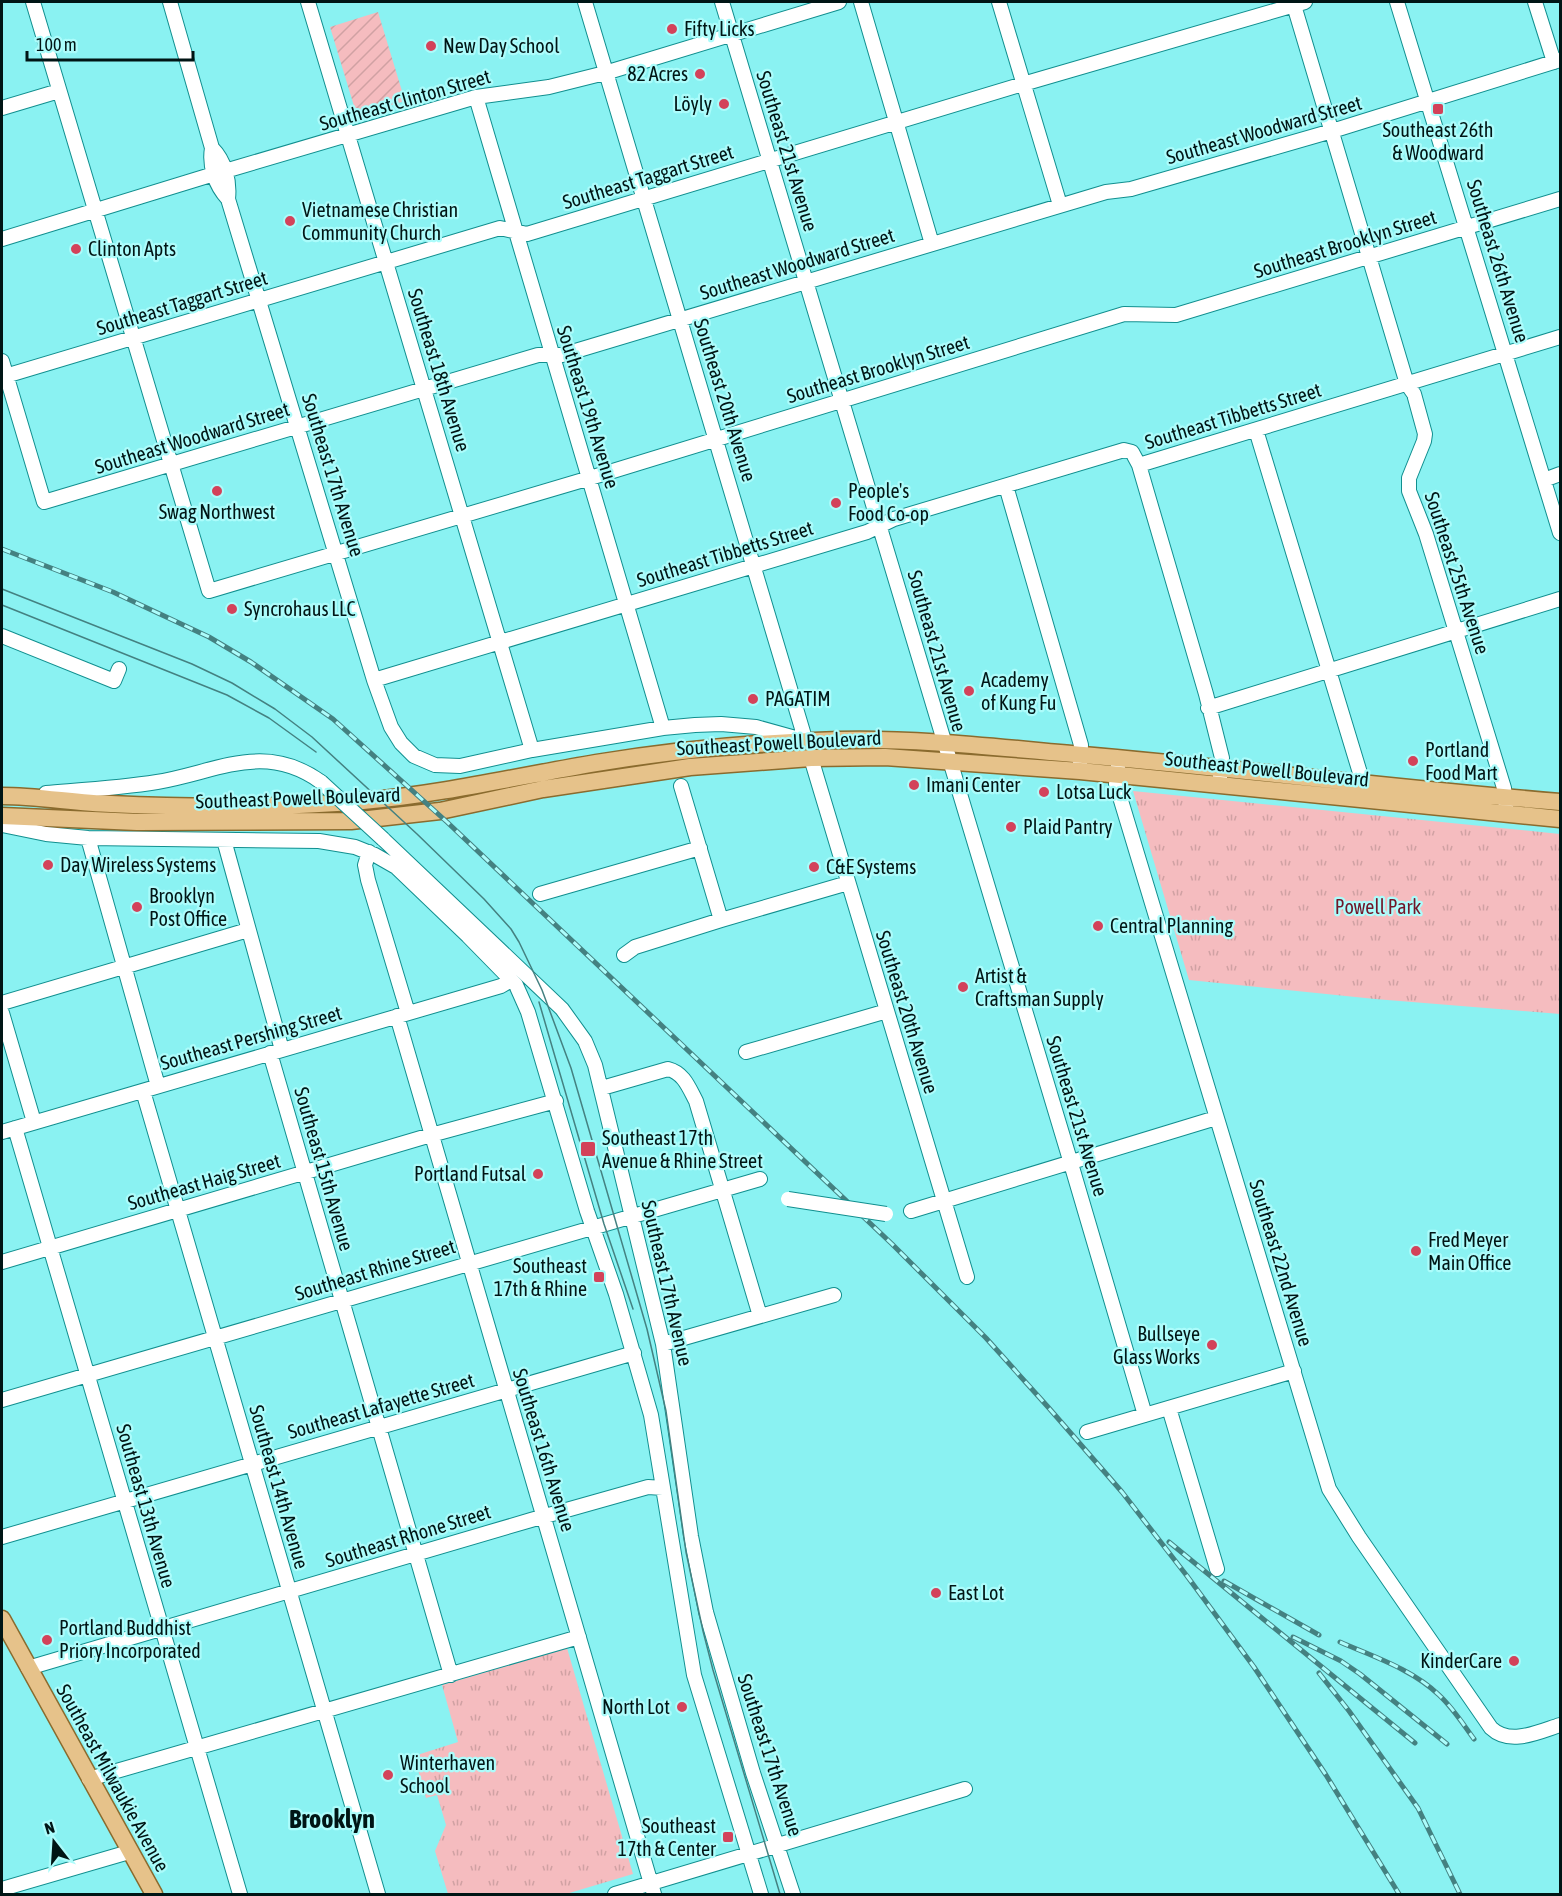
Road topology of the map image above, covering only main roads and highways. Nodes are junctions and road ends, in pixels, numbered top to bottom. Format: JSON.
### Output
{"nodes":[{"id":1,"x":1080,"y":763,"type":"junction"},
{"id":2,"x":1220,"y":777,"type":"junction"},
{"id":3,"x":1360,"y":791,"type":"junction"},
{"id":4,"x":8,"y":796,"type":"edge"},
{"id":5,"x":1560,"y":802,"type":"edge"},
{"id":6,"x":2,"y":816,"type":"edge"},
{"id":7,"x":1560,"y":819,"type":"edge"},
{"id":8,"x":2,"y":1618,"type":"edge"},
{"id":9,"x":154,"y":1894,"type":"edge"}],
"edges":[{"from":1,"to":2,"type":"main road","name":"Southeast Powell Boulevard"},
{"from":1,"to":2,"type":"main road","name":"Southeast Powell Boulevard"},
{"from":1,"to":4,"type":"main road","name":"Southeast Powell Boulevard"},
{"from":1,"to":6,"type":"main road","name":"Southeast Powell Boulevard"},
{"from":2,"to":3,"type":"main road","name":"Southeast Powell Boulevard"},
{"from":3,"to":5,"type":"main road","name":"Southeast Powell Boulevard"},
{"from":3,"to":7,"type":"main road","name":"Southeast Powell Boulevard"},
{"from":8,"to":9,"type":"main road","name":"Southeast Milwaukie Avenue"}]}
